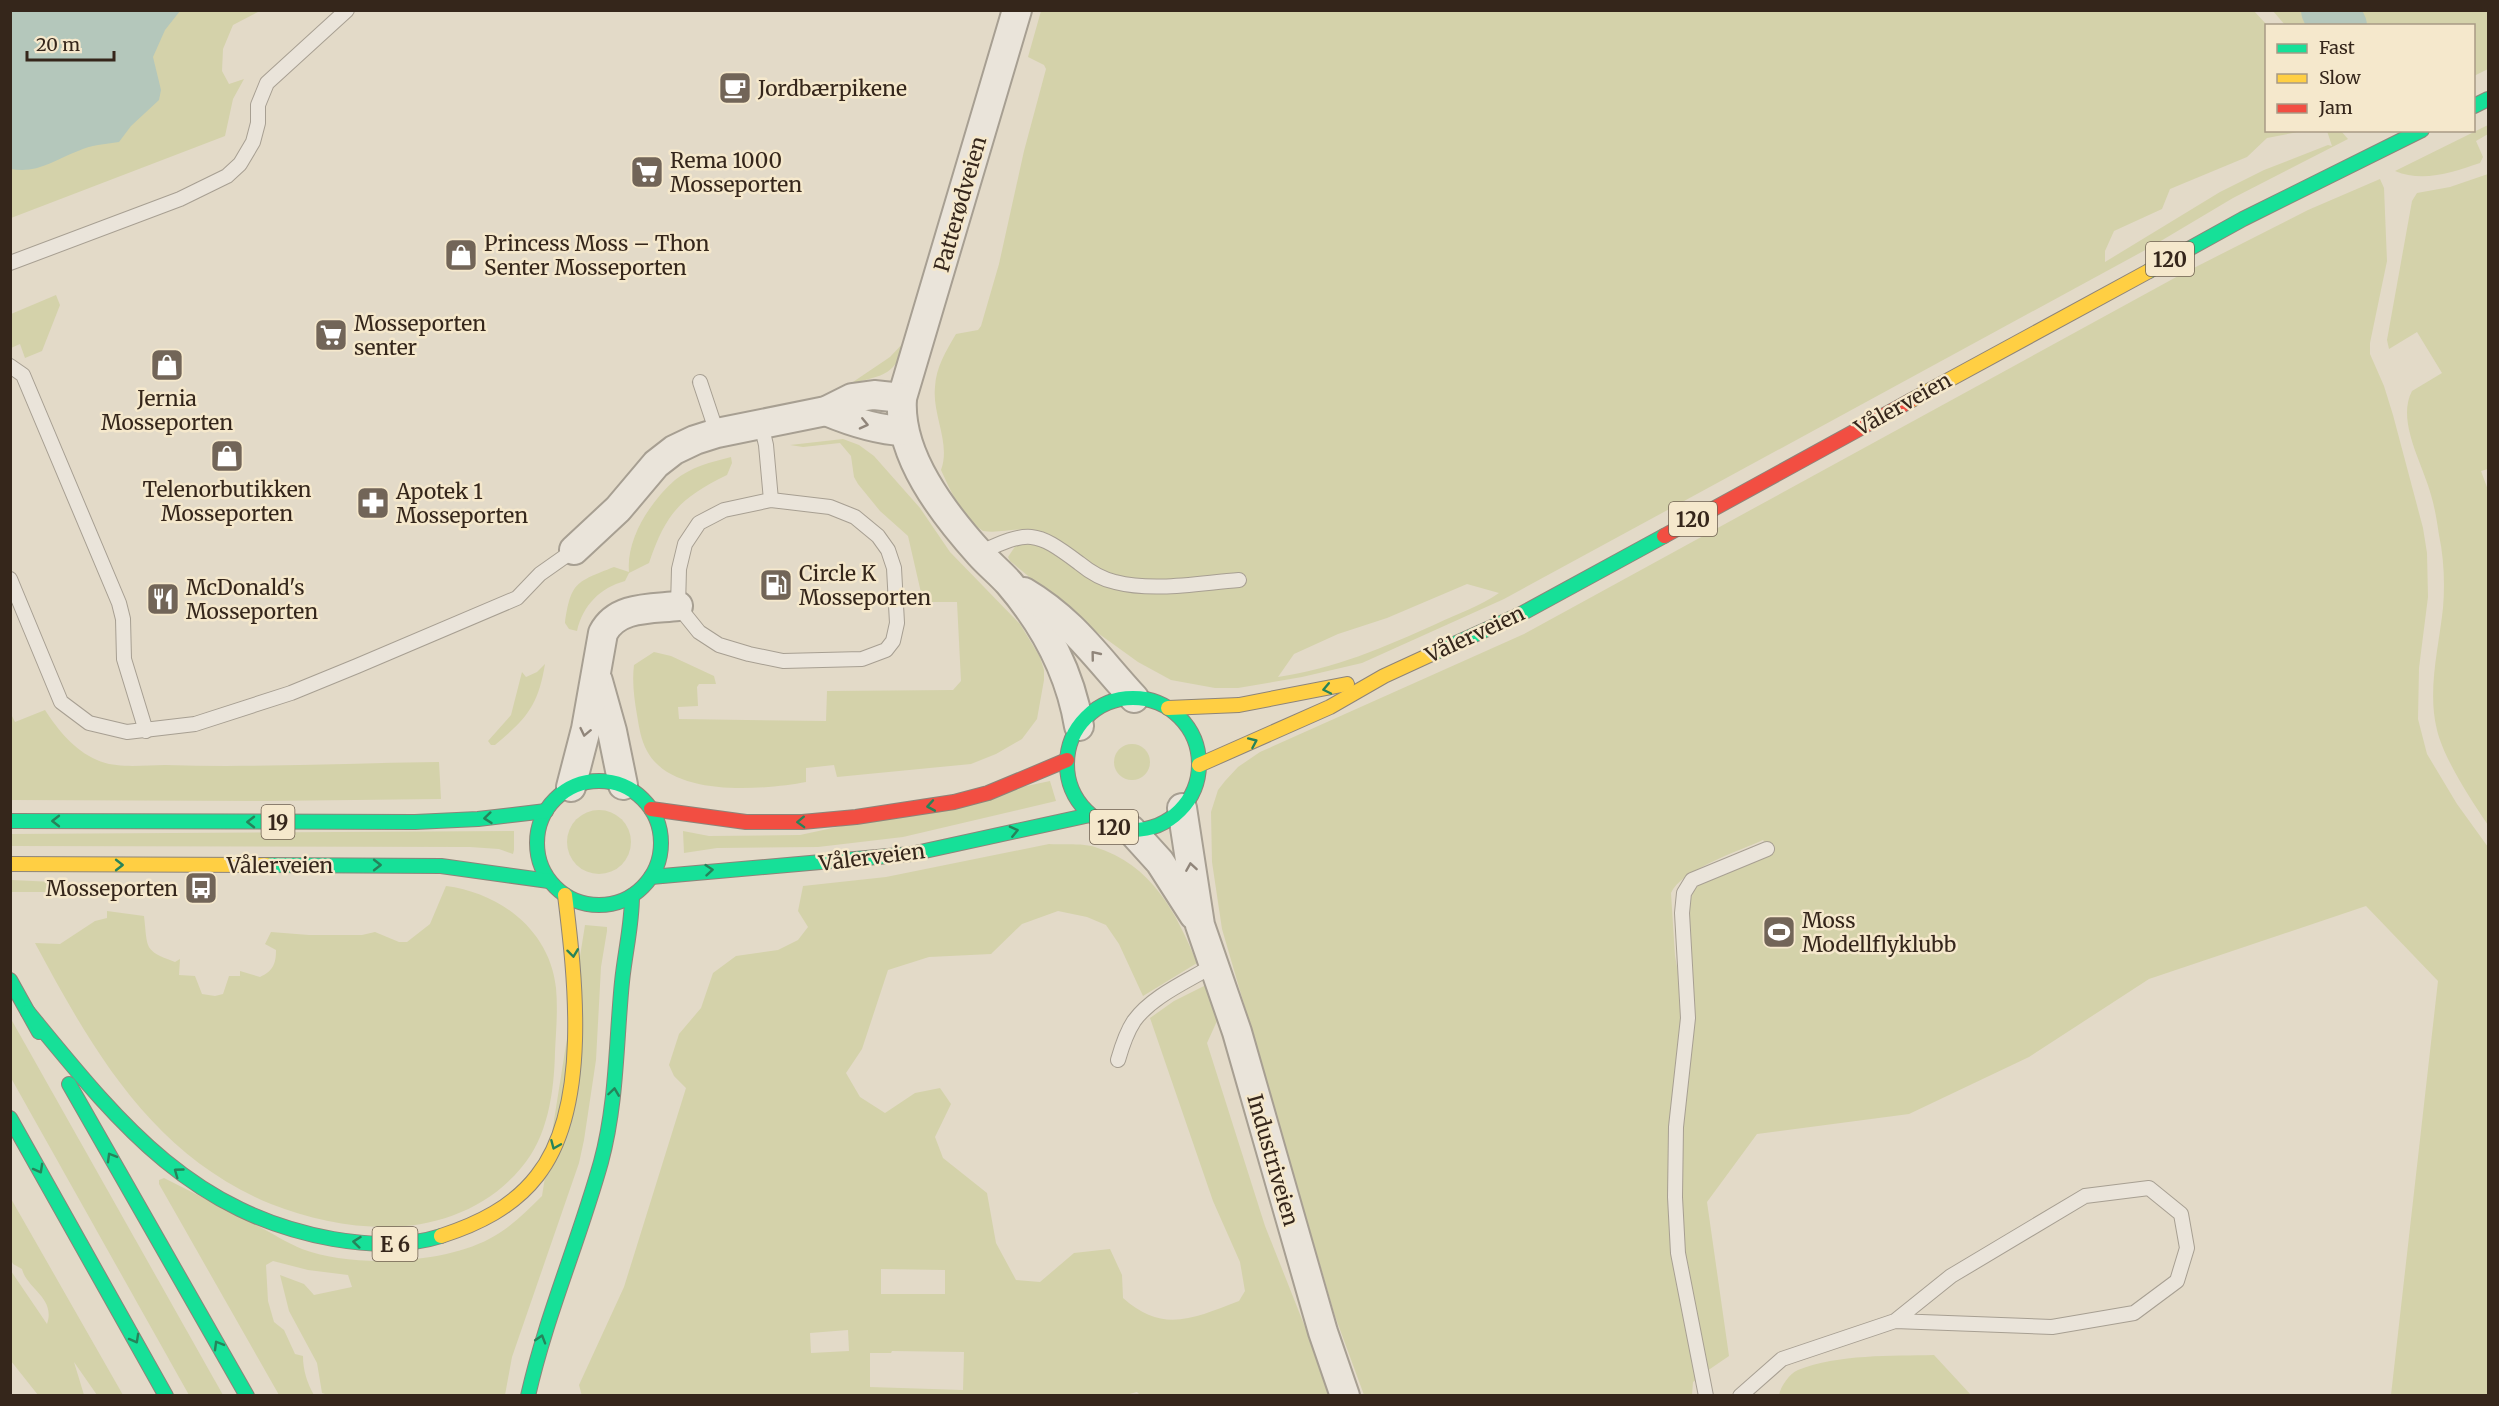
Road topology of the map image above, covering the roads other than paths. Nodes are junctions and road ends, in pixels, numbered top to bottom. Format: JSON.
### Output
{"nodes":[{"id":1,"x":346,"y":10,"type":"edge"},
{"id":2,"x":1017,"y":10,"type":"edge"},
{"id":3,"x":2418,"y":132,"type":"edge"},
{"id":4,"x":10,"y":263,"type":"edge"},
{"id":5,"x":10,"y":366,"type":"edge"},
{"id":6,"x":700,"y":382,"type":"dead end"},
{"id":7,"x":902,"y":398,"type":"junction"},
{"id":8,"x":826,"y":411,"type":"junction"},
{"id":9,"x":761,"y":424,"type":"junction"},
{"id":10,"x":903,"y":431,"type":"junction"},
{"id":11,"x":717,"y":433,"type":"junction"},
{"id":12,"x":771,"y":500,"type":"junction"},
{"id":13,"x":574,"y":550,"type":"joint"},
{"id":14,"x":979,"y":553,"type":"junction"},
{"id":15,"x":10,"y":579,"type":"edge"},
{"id":16,"x":1239,"y":580,"type":"dead end"},
{"id":17,"x":1009,"y":584,"type":"junction"},
{"id":18,"x":678,"y":606,"type":"junction"},
{"id":19,"x":597,"y":676,"type":"junction"},
{"id":20,"x":1384,"y":676,"type":"junction"},
{"id":21,"x":1134,"y":698,"type":"junction"},
{"id":22,"x":1168,"y":708,"type":"junction"},
{"id":23,"x":1079,"y":726,"type":"junction"},
{"id":24,"x":146,"y":731,"type":"junction"},
{"id":25,"x":1067,"y":760,"type":"junction"},
{"id":26,"x":1199,"y":765,"type":"junction"},
{"id":27,"x":623,"y":785,"type":"junction"},
{"id":28,"x":571,"y":787,"type":"junction"},
{"id":29,"x":1182,"y":808,"type":"junction"},
{"id":30,"x":651,"y":809,"type":"junction"},
{"id":31,"x":546,"y":811,"type":"junction"},
{"id":32,"x":1090,"y":814,"type":"junction"},
{"id":33,"x":10,"y":821,"type":"edge"},
{"id":34,"x":1131,"y":830,"type":"junction"},
{"id":35,"x":1767,"y":849,"type":"dead end"},
{"id":36,"x":10,"y":864,"type":"edge"},
{"id":37,"x":651,"y":877,"type":"junction"},
{"id":38,"x":549,"y":880,"type":"junction"},
{"id":39,"x":565,"y":895,"type":"junction"},
{"id":40,"x":632,"y":896,"type":"junction"},
{"id":41,"x":1200,"y":925,"type":"junction"},
{"id":42,"x":1214,"y":966,"type":"junction"},
{"id":43,"x":10,"y":980,"type":"edge"},
{"id":44,"x":28,"y":1012,"type":"junction"},
{"id":45,"x":1118,"y":1060,"type":"dead end"},
{"id":46,"x":10,"y":1118,"type":"edge"},
{"id":47,"x":1895,"y":1321,"type":"junction"},
{"id":48,"x":166,"y":1395,"type":"edge"},
{"id":49,"x":247,"y":1395,"type":"edge"},
{"id":50,"x":528,"y":1395,"type":"edge"},
{"id":51,"x":1345,"y":1395,"type":"edge"},
{"id":52,"x":1706,"y":1395,"type":"edge"},
{"id":53,"x":1740,"y":1395,"type":"edge"}],
"edges":[{"from":1,"to":4,"type":"lane"},
{"from":2,"to":7,"type":"street","name":"Patterødveien"},
{"from":3,"to":20,"type":"main road","name":"Vålerveien","number":"120"},
{"from":5,"to":24,"type":"lane"},
{"from":6,"to":11,"type":"lane"},
{"from":7,"to":8,"type":"street"},
{"from":7,"to":10,"type":"street","name":"Patterødveien"},
{"from":8,"to":9,"type":"street"},
{"from":8,"to":10,"type":"street","one_way":true},
{"from":9,"to":11,"type":"street"},
{"from":9,"to":12,"type":"lane"},
{"from":10,"to":14,"type":"street","name":"Patterødveien"},
{"from":11,"to":13,"type":"street"},
{"from":12,"to":18,"type":"lane"},
{"from":12,"to":18,"type":"lane"},
{"from":13,"to":24,"type":"lane"},
{"from":14,"to":16,"type":"lane"},
{"from":14,"to":17,"type":"street","name":"Patterødveien"},
{"from":15,"to":24,"type":"lane"},
{"from":21,"to":17,"type":"street","name":"Patterødveien","one_way":true},
{"from":17,"to":23,"type":"street","name":"Patterødveien"},
{"from":18,"to":19,"type":"street"},
{"from":19,"to":27,"type":"street"},
{"from":19,"to":28,"type":"street","one_way":true},
{"from":20,"to":22,"type":"main road","name":"Vålerveien","number":"120","one_way":true},
{"from":26,"to":20,"type":"main road","name":"Vålerveien","number":"120","one_way":true},
{"from":21,"to":22,"type":"main road","number":"120"},
{"from":21,"to":23,"type":"main road","number":"120"},
{"from":22,"to":26,"type":"main road","number":"120"},
{"from":23,"to":25,"type":"main road","number":"120"},
{"from":25,"to":30,"type":"main road","name":"Vålerveien","one_way":true},
{"from":25,"to":32,"type":"main road","number":"120"},
{"from":26,"to":29,"type":"main road","number":"120"},
{"from":27,"to":28,"type":"main road"},
{"from":27,"to":30,"type":"main road"},
{"from":28,"to":31,"type":"main road"},
{"from":29,"to":34,"type":"main road","number":"120"},
{"from":41,"to":29,"type":"street","name":"Industriveien","one_way":true},
{"from":30,"to":37,"type":"main road"},
{"from":31,"to":33,"type":"main road","name":"Vålerveien","number":"19","one_way":true},
{"from":31,"to":38,"type":"main road"},
{"from":32,"to":34,"type":"main road","number":"120"},
{"from":37,"to":32,"type":"main road","name":"Vålerveien","number":"120","one_way":true},
{"from":34,"to":41,"type":"street","name":"Industriveien"},
{"from":35,"to":52,"type":"lane"},
{"from":36,"to":38,"type":"main road","name":"Vålerveien","number":"19","one_way":true},
{"from":37,"to":40,"type":"main road"},
{"from":38,"to":39,"type":"main road"},
{"from":39,"to":40,"type":"main road"},
{"from":39,"to":44,"type":"main road","number":"E 6","one_way":true},
{"from":50,"to":40,"type":"main road","one_way":true},
{"from":41,"to":42,"type":"street","name":"Industriveien"},
{"from":42,"to":45,"type":"lane"},
{"from":42,"to":51,"type":"street","name":"Industriveien"},
{"from":43,"to":44,"type":"main road","number":"E 6"},
{"from":49,"to":44,"type":"main road","number":"E 6","one_way":true},
{"from":46,"to":48,"type":"main road","one_way":true},
{"from":47,"to":47,"type":"lane"},
{"from":47,"to":53,"type":"lane"}]}
